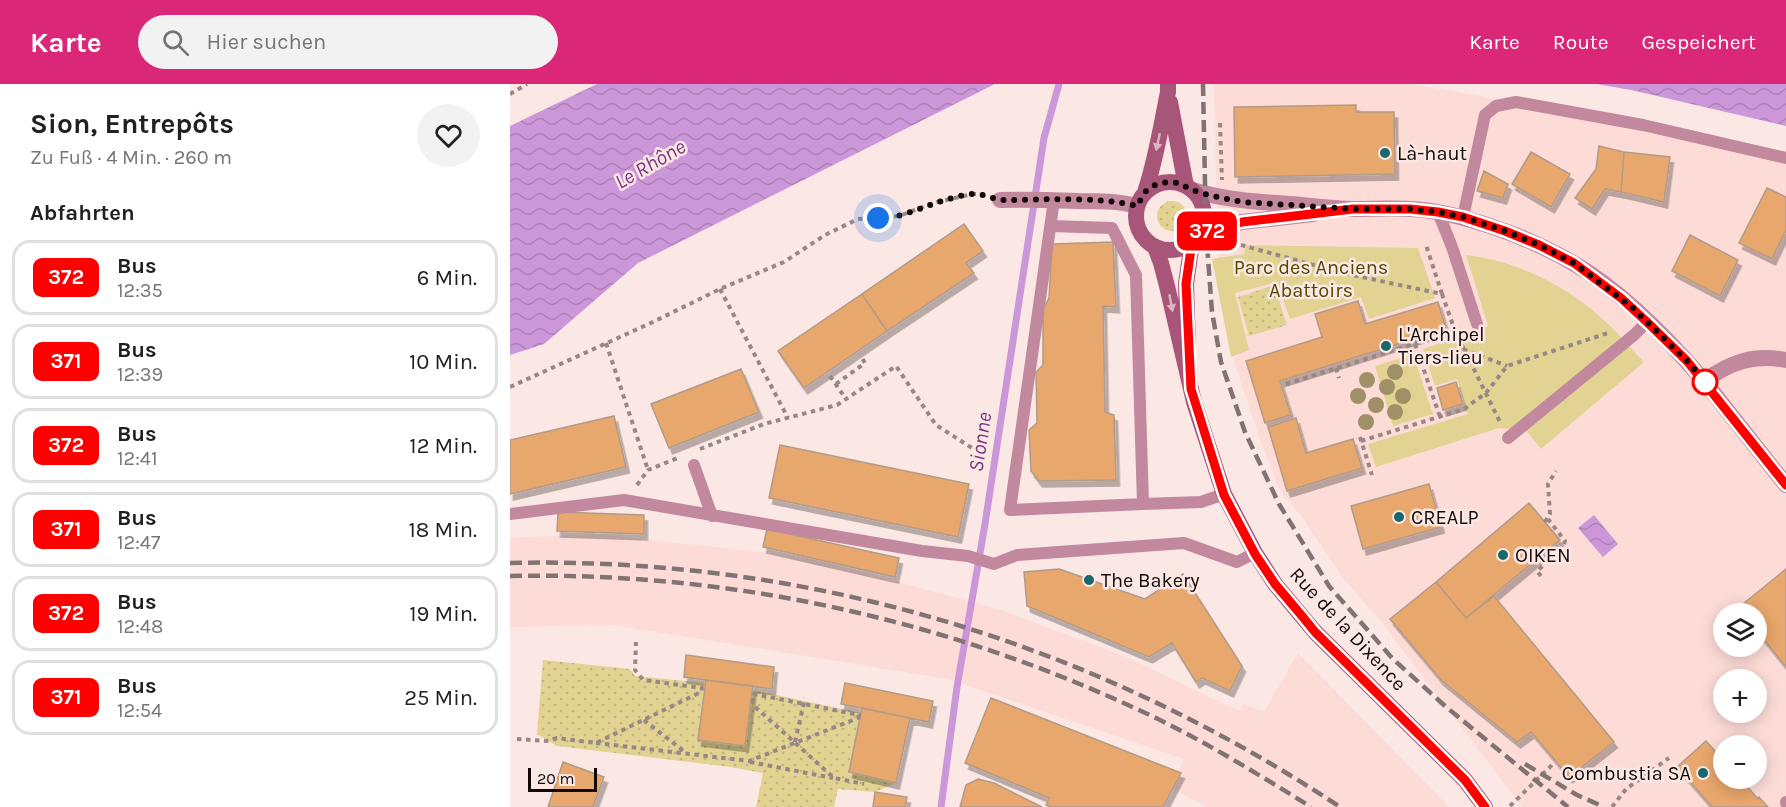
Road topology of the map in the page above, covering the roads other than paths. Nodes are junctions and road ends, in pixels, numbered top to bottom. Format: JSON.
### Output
{"nodes":[{"id":1,"x":1168,"y":87,"type":"edge"},
{"id":2,"x":1786,"y":158,"type":"edge"},
{"id":3,"x":1189,"y":188,"type":"junction"},
{"id":4,"x":1050,"y":199,"type":"junction"},
{"id":5,"x":1141,"y":199,"type":"junction"},
{"id":6,"x":1000,"y":200,"type":"road end"},
{"id":7,"x":1353,"y":209,"type":"junction"},
{"id":8,"x":1438,"y":212,"type":"junction"},
{"id":9,"x":1463,"y":217,"type":"junction"},
{"id":10,"x":1051,"y":226,"type":"junction"},
{"id":11,"x":1195,"y":238,"type":"junction"},
{"id":12,"x":1155,"y":247,"type":"junction"},
{"id":13,"x":1647,"y":322,"type":"junction"},
{"id":14,"x":1477,"y":324,"type":"dead end"},
{"id":15,"x":1786,"y":360,"type":"edge"},
{"id":16,"x":1704,"y":381,"type":"junction"},
{"id":17,"x":1191,"y":389,"type":"junction"},
{"id":18,"x":1508,"y":438,"type":"road end"},
{"id":19,"x":694,"y":465,"type":"dead end"},
{"id":20,"x":1786,"y":485,"type":"edge"},
{"id":21,"x":1224,"y":495,"type":"junction"},
{"id":22,"x":1143,"y":504,"type":"junction"},
{"id":23,"x":510,"y":514,"type":"edge"},
{"id":24,"x":712,"y":516,"type":"junction"},
{"id":25,"x":1255,"y":554,"type":"junction"},
{"id":26,"x":1485,"y":807,"type":"edge"}],
"edges":[{"from":1,"to":3,"type":"main road"},
{"from":1,"to":5,"type":"main road","one_way":true},
{"from":2,"to":9,"type":"lane"},
{"from":3,"to":5,"type":"main road"},
{"from":3,"to":7,"type":"street"},
{"from":3,"to":11,"type":"main road"},
{"from":4,"to":5,"type":"street"},
{"from":4,"to":6,"type":"street"},
{"from":4,"to":10,"type":"lane"},
{"from":5,"to":12,"type":"main road"},
{"from":7,"to":8,"type":"street"},
{"from":7,"to":11,"type":"street"},
{"from":8,"to":9,"type":"street"},
{"from":8,"to":14,"type":"lane"},
{"from":9,"to":13,"type":"street"},
{"from":10,"to":22,"type":"lane"},
{"from":10,"to":22,"type":"lane"},
{"from":11,"to":12,"type":"main road"},
{"from":11,"to":17,"type":"main road","name":"Rue de la Dixence"},
{"from":12,"to":17,"type":"main road","name":"Rue de la Dixence","one_way":true},
{"from":13,"to":16,"type":"street"},
{"from":13,"to":18,"type":"lane"},
{"from":15,"to":16,"type":"street"},
{"from":16,"to":20,"type":"street"},
{"from":17,"to":21,"type":"main road","name":"Rue de la Dixence"},
{"from":19,"to":24,"type":"lane"},
{"from":21,"to":22,"type":"lane"},
{"from":21,"to":25,"type":"main road","name":"Rue de la Dixence"},
{"from":23,"to":24,"type":"lane"},
{"from":24,"to":25,"type":"lane"},
{"from":25,"to":26,"type":"main road","name":"Rue de la Dixence"}]}
